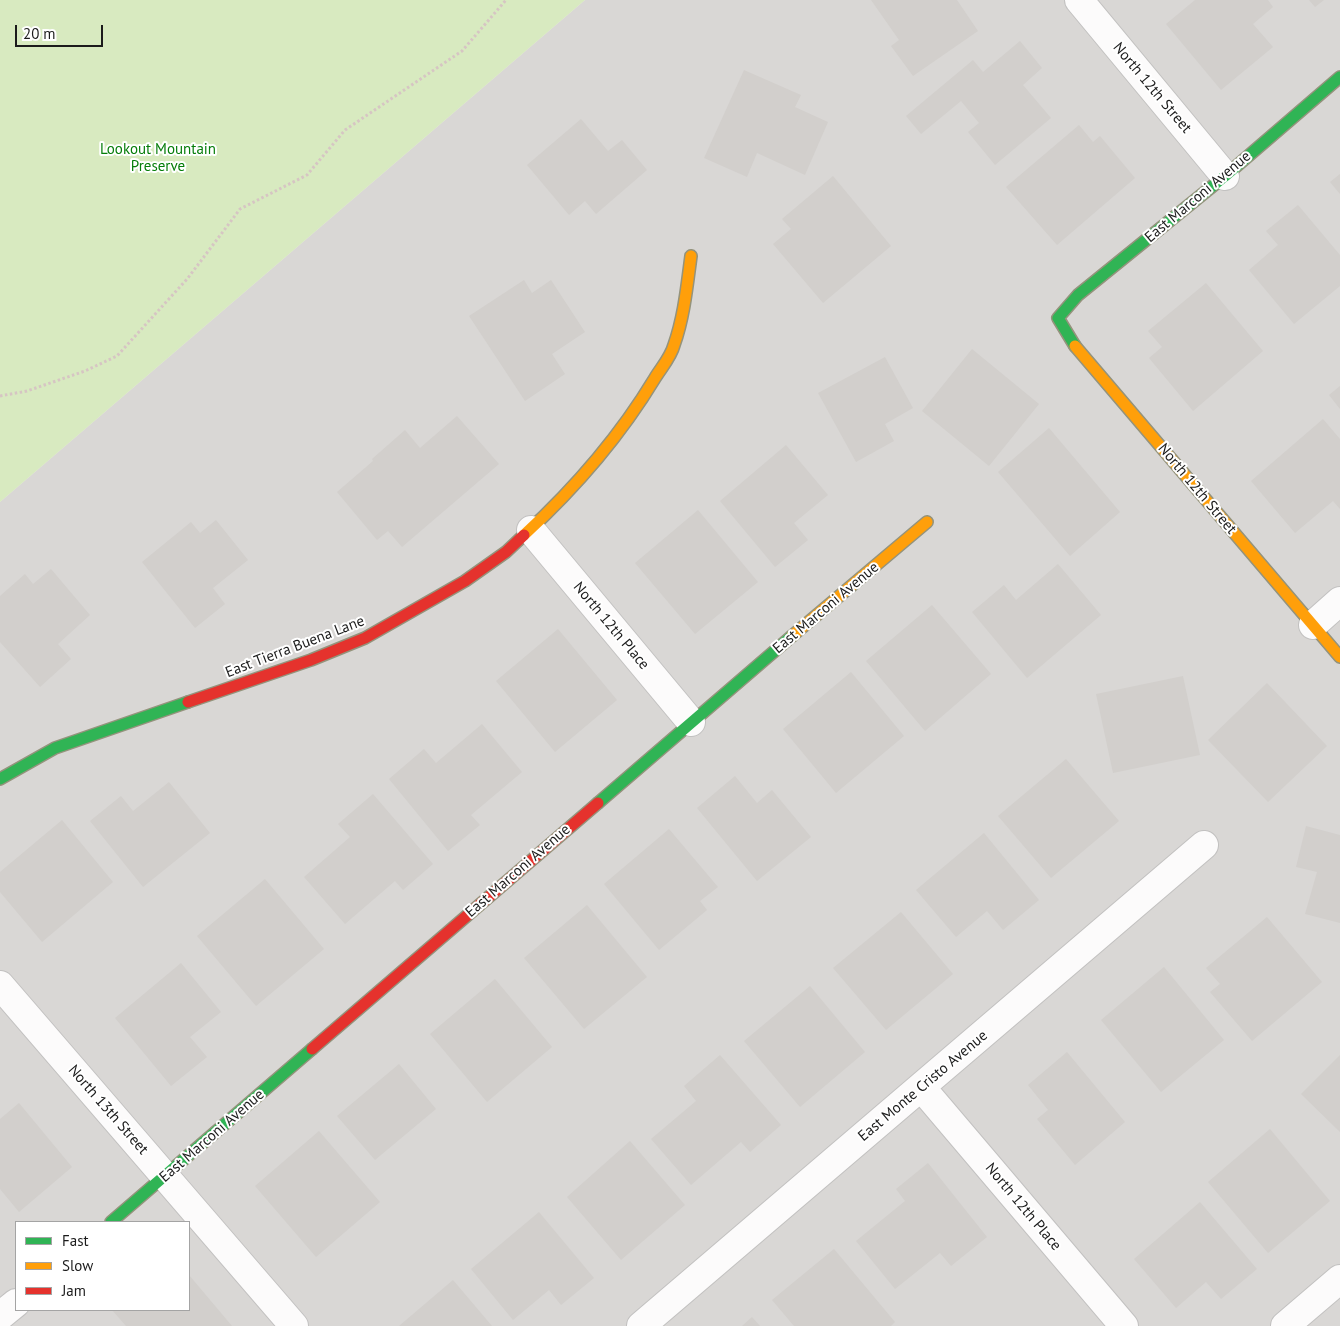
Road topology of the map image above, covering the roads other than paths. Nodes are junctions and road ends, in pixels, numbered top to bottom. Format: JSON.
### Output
{"nodes":[{"id":1,"x":1079,"y":0,"type":"edge"},
{"id":2,"x":1340,"y":77,"type":"edge"},
{"id":3,"x":1225,"y":176,"type":"junction"},
{"id":4,"x":691,"y":256,"type":"dead end"},
{"id":5,"x":1058,"y":318,"type":"joint"},
{"id":6,"x":927,"y":522,"type":"dead end"},
{"id":7,"x":531,"y":530,"type":"junction"},
{"id":8,"x":1340,"y":601,"type":"edge"},
{"id":9,"x":1313,"y":625,"type":"junction"},
{"id":10,"x":1340,"y":657,"type":"edge"},
{"id":11,"x":691,"y":722,"type":"junction"},
{"id":12,"x":0,"y":779,"type":"edge"},
{"id":13,"x":1204,"y":845,"type":"dead end"},
{"id":14,"x":0,"y":985,"type":"edge"},
{"id":15,"x":921,"y":1087,"type":"junction"},
{"id":16,"x":166,"y":1176,"type":"junction"},
{"id":17,"x":112,"y":1221,"type":"edge"},
{"id":18,"x":1340,"y":1279,"type":"edge"},
{"id":19,"x":15,"y":1304,"type":"edge"},
{"id":20,"x":0,"y":1316,"type":"edge"},
{"id":21,"x":294,"y":1326,"type":"edge"},
{"id":22,"x":640,"y":1326,"type":"edge"},
{"id":23,"x":1124,"y":1326,"type":"edge"},
{"id":24,"x":1285,"y":1326,"type":"edge"}],
"edges":[{"from":1,"to":3,"type":"street","name":"North 12th Street"},
{"from":2,"to":3,"type":"street","name":"East Marconi Avenue"},
{"from":3,"to":5,"type":"street","name":"East Marconi Avenue"},
{"from":4,"to":7,"type":"street","name":"East Tierra Buena Lane"},
{"from":5,"to":9,"type":"street","name":"North 12th Street"},
{"from":6,"to":11,"type":"street","name":"East Marconi Avenue"},
{"from":7,"to":11,"type":"street","name":"North 12th Place"},
{"from":7,"to":12,"type":"street","name":"East Tierra Buena Lane"},
{"from":8,"to":9,"type":"street"},
{"from":9,"to":10,"type":"street","name":"North 12th Street"},
{"from":11,"to":16,"type":"street","name":"East Marconi Avenue"},
{"from":13,"to":15,"type":"street","name":"East Monte Cristo Avenue"},
{"from":14,"to":16,"type":"street","name":"North 13th Street"},
{"from":15,"to":22,"type":"street","name":"East Monte Cristo Avenue"},
{"from":15,"to":23,"type":"street","name":"North 12th Place"},
{"from":16,"to":17,"type":"street","name":"East Marconi Avenue"},
{"from":16,"to":21,"type":"street","name":"North 13th Street"},
{"from":18,"to":24,"type":"street"},
{"from":19,"to":20,"type":"street"}]}
